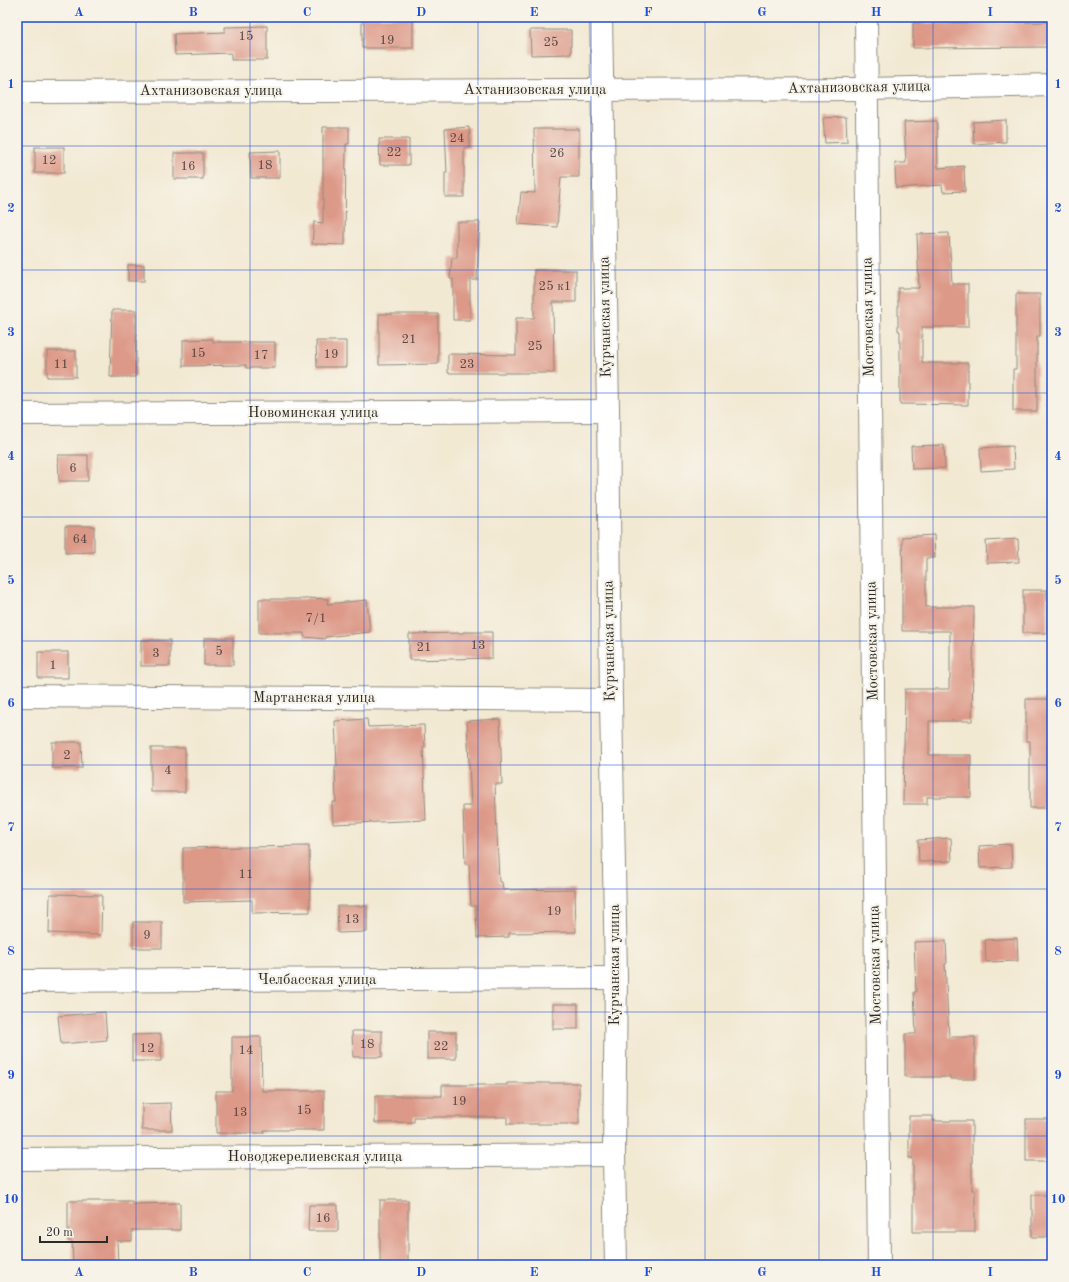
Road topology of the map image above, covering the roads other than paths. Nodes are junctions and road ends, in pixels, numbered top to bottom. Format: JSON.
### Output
{"nodes":[{"id":1,"x":601,"y":17,"type":"edge"},
{"id":2,"x":866,"y":17,"type":"edge"},
{"id":3,"x":1052,"y":85,"type":"edge"},
{"id":4,"x":867,"y":88,"type":"junction"},
{"id":5,"x":602,"y":90,"type":"junction"},
{"id":6,"x":17,"y":92,"type":"edge"},
{"id":7,"x":608,"y":411,"type":"junction"},
{"id":8,"x":17,"y":414,"type":"edge"},
{"id":9,"x":17,"y":696,"type":"edge"},
{"id":10,"x":611,"y":700,"type":"junction"},
{"id":11,"x":616,"y":978,"type":"junction"},
{"id":12,"x":17,"y":981,"type":"edge"},
{"id":13,"x":614,"y":1155,"type":"junction"},
{"id":14,"x":17,"y":1160,"type":"edge"},
{"id":15,"x":616,"y":1265,"type":"edge"},
{"id":16,"x":880,"y":1265,"type":"edge"}],
"edges":[{"from":1,"to":5,"type":"street","name":"Курчанская улица"},
{"from":2,"to":4,"type":"street","name":"Мостовская улица"},
{"from":3,"to":4,"type":"street","name":"Ахтанизовская улица"},
{"from":4,"to":5,"type":"street","name":"Ахтанизовская улица"},
{"from":4,"to":16,"type":"street","name":"Мостовская улица"},
{"from":5,"to":6,"type":"street","name":"Ахтанизовская улица"},
{"from":5,"to":7,"type":"street","name":"Курчанская улица"},
{"from":7,"to":8,"type":"street","name":"Новоминская улица"},
{"from":7,"to":10,"type":"street","name":"Курчанская улица"},
{"from":9,"to":10,"type":"street","name":"Мартанская улица"},
{"from":10,"to":11,"type":"street","name":"Курчанская улица"},
{"from":11,"to":12,"type":"street","name":"Челбасская улица"},
{"from":11,"to":13,"type":"street","name":"Курчанская улица"},
{"from":13,"to":14,"type":"street","name":"Новоджерелиевская улица"},
{"from":13,"to":15,"type":"street","name":"Курчанская улица"}]}
